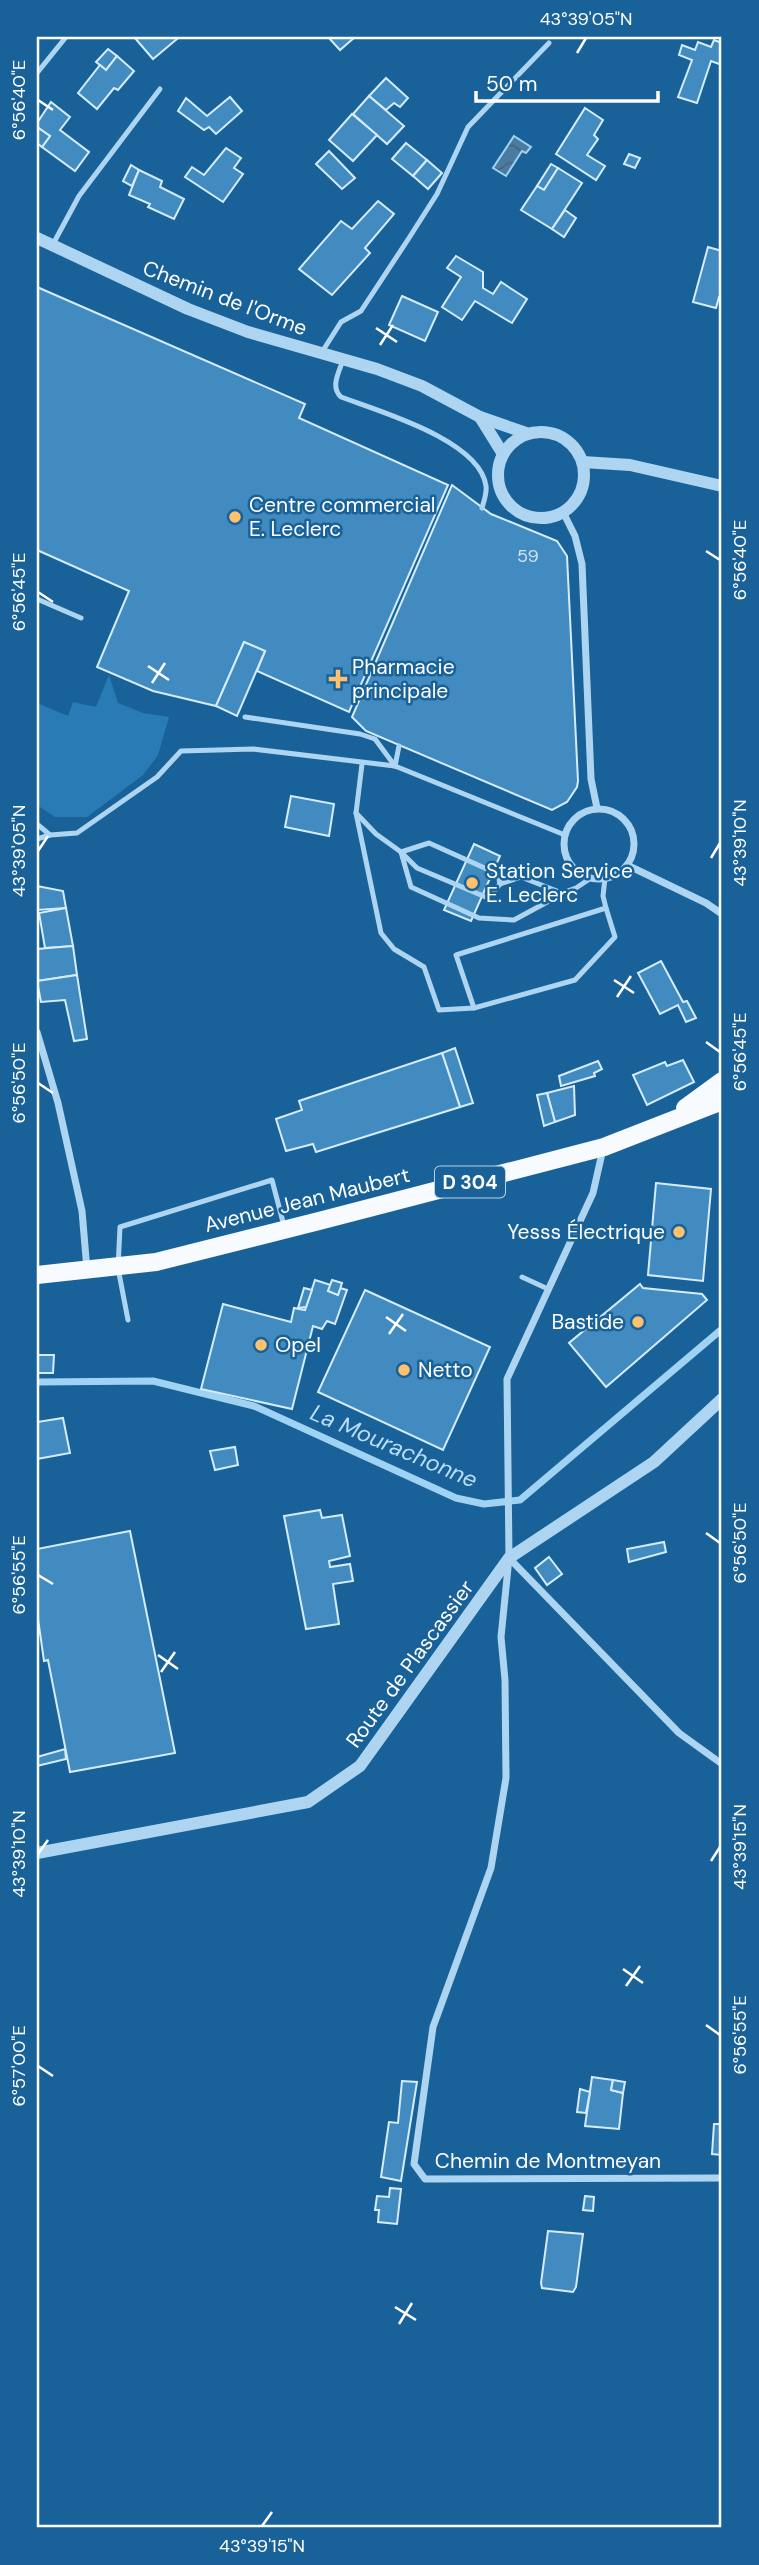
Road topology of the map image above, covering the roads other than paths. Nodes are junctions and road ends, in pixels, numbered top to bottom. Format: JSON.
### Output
{"nodes":[{"id":1,"x":66,"y":37,"type":"edge"},
{"id":2,"x":549,"y":43,"type":"dead end"},
{"id":3,"x":37,"y":73,"type":"edge"},
{"id":4,"x":160,"y":89,"type":"dead end"},
{"id":5,"x":37,"y":238,"type":"edge"},
{"id":6,"x":52,"y":246,"type":"junction"},
{"id":7,"x":321,"y":354,"type":"junction"},
{"id":8,"x":343,"y":360,"type":"junction"},
{"id":9,"x":480,"y":417,"type":"junction"},
{"id":10,"x":526,"y":433,"type":"junction"},
{"id":11,"x":503,"y":454,"type":"junction"},
{"id":12,"x":583,"y":462,"type":"junction"},
{"id":13,"x":722,"y":486,"type":"edge"},
{"id":14,"x":482,"y":508,"type":"dead end"},
{"id":15,"x":563,"y":512,"type":"junction"},
{"id":16,"x":37,"y":599,"type":"edge"},
{"id":17,"x":81,"y":618,"type":"dead end"},
{"id":18,"x":245,"y":716,"type":"dead end"},
{"id":19,"x":399,"y":746,"type":"dead end"},
{"id":20,"x":362,"y":764,"type":"junction"},
{"id":21,"x":395,"y":766,"type":"junction"},
{"id":22,"x":597,"y":808,"type":"junction"},
{"id":23,"x":356,"y":813,"type":"junction"},
{"id":24,"x":37,"y":824,"type":"edge"},
{"id":25,"x":51,"y":835,"type":"junction"},
{"id":26,"x":565,"y":835,"type":"junction"},
{"id":27,"x":37,"y":839,"type":"edge"},
{"id":28,"x":401,"y":852,"type":"junction"},
{"id":29,"x":627,"y":865,"type":"junction"},
{"id":30,"x":591,"y":878,"type":"junction"},
{"id":31,"x":605,"y":878,"type":"junction"},
{"id":32,"x":500,"y":884,"type":"junction"},
{"id":33,"x":562,"y":893,"type":"junction"},
{"id":34,"x":606,"y":908,"type":"junction"},
{"id":35,"x":722,"y":914,"type":"edge"},
{"id":36,"x":474,"y":1008,"type":"junction"},
{"id":37,"x":37,"y":1032,"type":"edge"},
{"id":38,"x":722,"y":1081,"type":"edge"},
{"id":39,"x":722,"y":1101,"type":"edge"},
{"id":40,"x":665,"y":1122,"type":"junction"},
{"id":41,"x":604,"y":1147,"type":"junction"},
{"id":42,"x":285,"y":1229,"type":"junction"},
{"id":43,"x":118,"y":1268,"type":"junction"},
{"id":44,"x":88,"y":1271,"type":"junction"},
{"id":45,"x":37,"y":1275,"type":"edge"},
{"id":46,"x":522,"y":1277,"type":"dead end"},
{"id":47,"x":548,"y":1289,"type":"junction"},
{"id":48,"x":128,"y":1320,"type":"dead end"},
{"id":49,"x":722,"y":1399,"type":"edge"},
{"id":50,"x":509,"y":1558,"type":"junction"},
{"id":51,"x":722,"y":1765,"type":"edge"},
{"id":52,"x":37,"y":1853,"type":"edge"},
{"id":53,"x":722,"y":2178,"type":"edge"}],
"edges":[{"from":1,"to":3,"type":"lane"},
{"from":2,"to":7,"type":"lane"},
{"from":4,"to":6,"type":"lane"},
{"from":5,"to":6,"type":"street","name":"Chemin de l'Orme"},
{"from":6,"to":7,"type":"street","name":"Chemin de l'Orme"},
{"from":7,"to":8,"type":"street","name":"Chemin de l'Orme"},
{"from":8,"to":9,"type":"street","name":"Chemin de l'Orme"},
{"from":8,"to":14,"type":"lane"},
{"from":9,"to":10,"type":"street","name":"Chemin de l'Orme"},
{"from":9,"to":11,"type":"street"},
{"from":10,"to":11,"type":"street"},
{"from":10,"to":12,"type":"street"},
{"from":11,"to":15,"type":"street"},
{"from":12,"to":13,"type":"street"},
{"from":12,"to":15,"type":"street"},
{"from":15,"to":22,"type":"street"},
{"from":16,"to":17,"type":"lane"},
{"from":18,"to":21,"type":"lane"},
{"from":19,"to":21,"type":"lane"},
{"from":20,"to":21,"type":"lane"},
{"from":20,"to":23,"type":"lane"},
{"from":20,"to":25,"type":"lane"},
{"from":21,"to":26,"type":"lane"},
{"from":22,"to":26,"type":"street"},
{"from":22,"to":29,"type":"street"},
{"from":23,"to":28,"type":"lane"},
{"from":23,"to":36,"type":"lane"},
{"from":24,"to":25,"type":"lane"},
{"from":25,"to":27,"type":"lane"},
{"from":26,"to":30,"type":"street"},
{"from":28,"to":32,"type":"lane"},
{"from":28,"to":32,"type":"lane"},
{"from":28,"to":33,"type":"lane"},
{"from":29,"to":31,"type":"street"},
{"from":29,"to":35,"type":"street"},
{"from":30,"to":31,"type":"street"},
{"from":30,"to":33,"type":"lane"},
{"from":31,"to":34,"type":"lane"},
{"from":32,"to":33,"type":"lane"},
{"from":34,"to":36,"type":"lane"},
{"from":34,"to":36,"type":"lane"},
{"from":37,"to":44,"type":"street"},
{"from":38,"to":40,"type":"main road","name":"Avenue Jean Maubert","number":"D 304"},
{"from":39,"to":40,"type":"main road","name":"Avenue Jean Maubert","number":"D 304"},
{"from":40,"to":41,"type":"main road","name":"Avenue Jean Maubert","number":"D 304"},
{"from":41,"to":42,"type":"main road","name":"Avenue Jean Maubert","number":"D 304"},
{"from":41,"to":47,"type":"street"},
{"from":42,"to":43,"type":"main road","name":"Avenue Jean Maubert","number":"D 304"},
{"from":42,"to":43,"type":"lane"},
{"from":43,"to":44,"type":"main road","name":"Avenue Jean Maubert","number":"D 304"},
{"from":43,"to":48,"type":"lane"},
{"from":44,"to":45,"type":"main road","name":"Avenue Jean Maubert","number":"D 304"},
{"from":46,"to":47,"type":"lane"},
{"from":47,"to":50,"type":"street"},
{"from":49,"to":50,"type":"street","name":"Route de Plascassier"},
{"from":50,"to":51,"type":"street"},
{"from":50,"to":52,"type":"street","name":"Route de Plascassier"},
{"from":50,"to":53,"type":"street","name":"Chemin de Montmeyan"}]}
